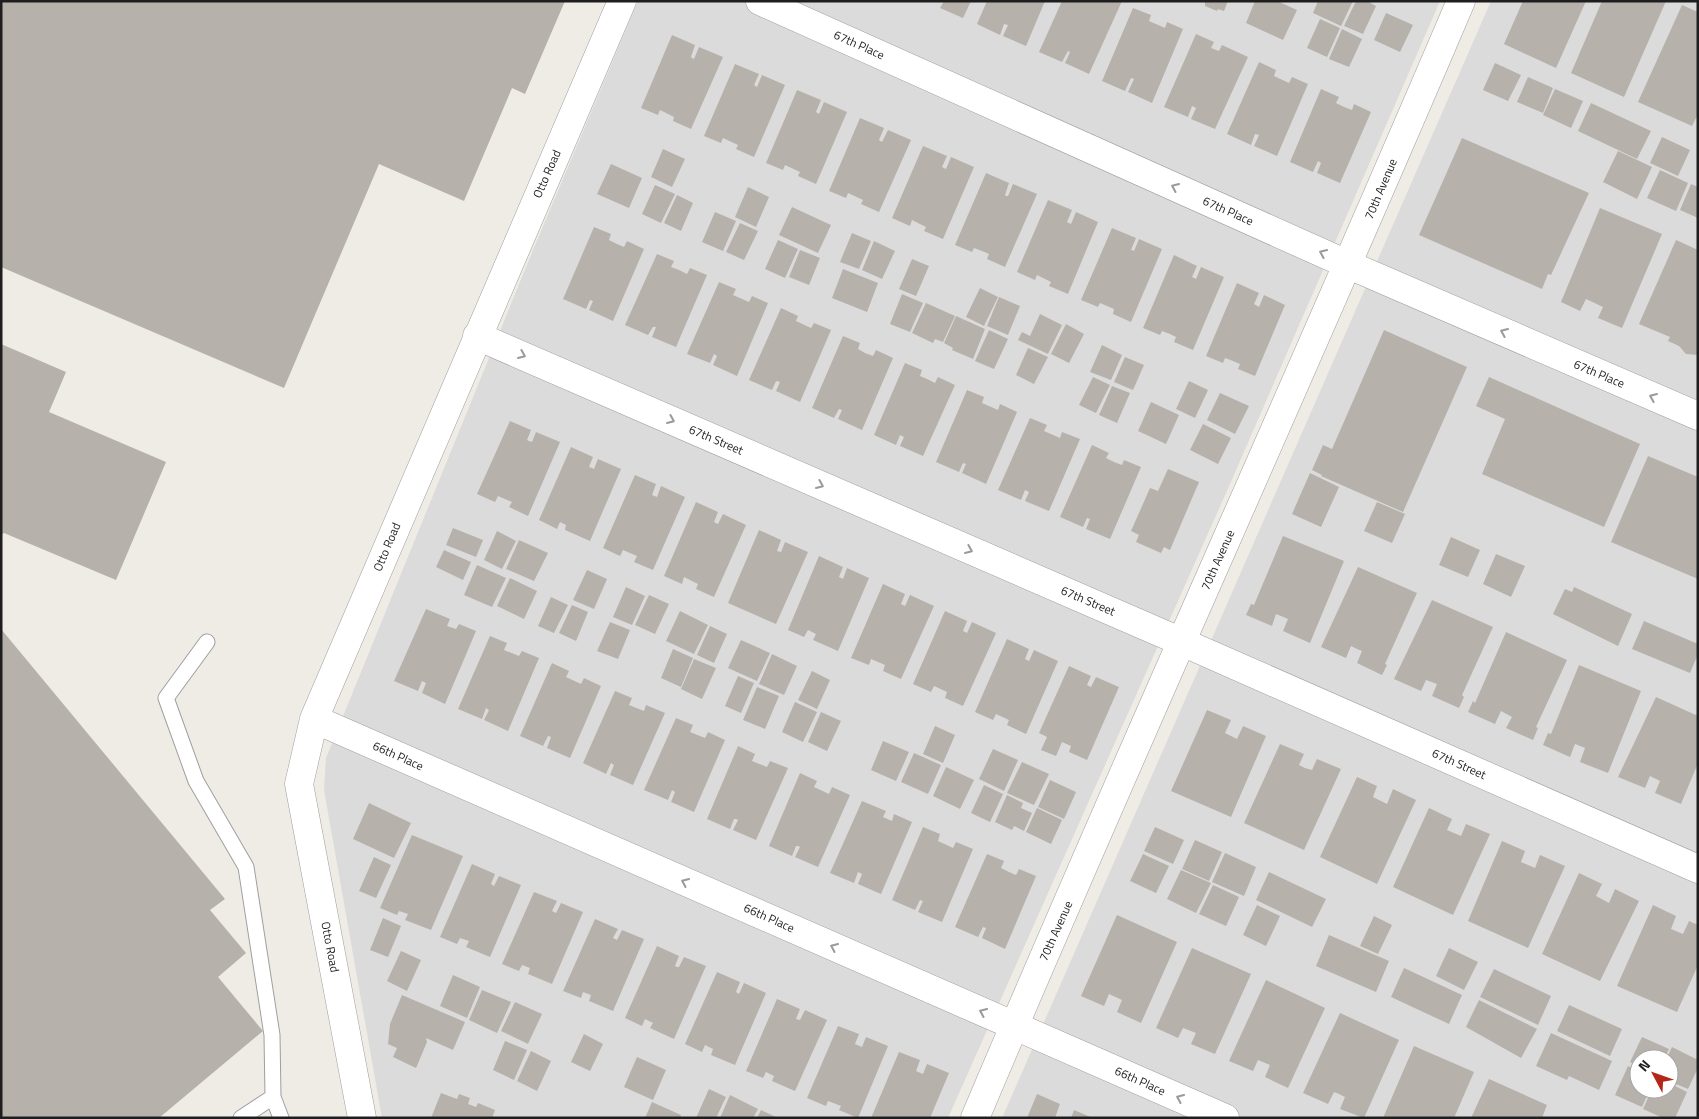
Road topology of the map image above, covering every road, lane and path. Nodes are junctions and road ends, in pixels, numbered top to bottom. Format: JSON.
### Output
{"nodes":[{"id":1,"x":622,"y":1,"type":"edge"},
{"id":2,"x":760,"y":1,"type":"edge"},
{"id":3,"x":1461,"y":1,"type":"edge"},
{"id":4,"x":1349,"y":265,"type":"junction"},
{"id":5,"x":477,"y":336,"type":"junction"},
{"id":6,"x":1698,"y":416,"type":"edge"},
{"id":7,"x":207,"y":642,"type":"dead end"},
{"id":8,"x":1182,"y":642,"type":"junction"},
{"id":9,"x":314,"y":719,"type":"junction"},
{"id":10,"x":1698,"y":869,"type":"edge"},
{"id":11,"x":1014,"y":1025,"type":"junction"},
{"id":12,"x":273,"y":1097,"type":"junction"},
{"id":13,"x":241,"y":1118,"type":"edge"},
{"id":14,"x":281,"y":1118,"type":"edge"},
{"id":15,"x":362,"y":1118,"type":"edge"},
{"id":16,"x":975,"y":1118,"type":"edge"},
{"id":17,"x":1225,"y":1118,"type":"edge"}],
"edges":[{"from":1,"to":5,"type":"street","name":"Otto Road"},
{"from":4,"to":2,"type":"street","name":"67th Place","one_way":true},
{"from":3,"to":4,"type":"street","name":"70th Avenue"},
{"from":6,"to":4,"type":"street","name":"67th Place","one_way":true},
{"from":4,"to":8,"type":"street","name":"70th Avenue"},
{"from":5,"to":8,"type":"street","name":"67th Street","one_way":true},
{"from":5,"to":9,"type":"street","name":"Otto Road"},
{"from":7,"to":12,"type":"lane"},
{"from":8,"to":10,"type":"street","name":"67th Street"},
{"from":8,"to":11,"type":"street","name":"70th Avenue"},
{"from":11,"to":9,"type":"street","name":"66th Place","one_way":true},
{"from":9,"to":15,"type":"street","name":"Otto Road"},
{"from":11,"to":16,"type":"street","name":"70th Avenue"},
{"from":17,"to":11,"type":"street","name":"66th Place","one_way":true},
{"from":12,"to":13,"type":"lane"},
{"from":12,"to":14,"type":"lane"}]}
